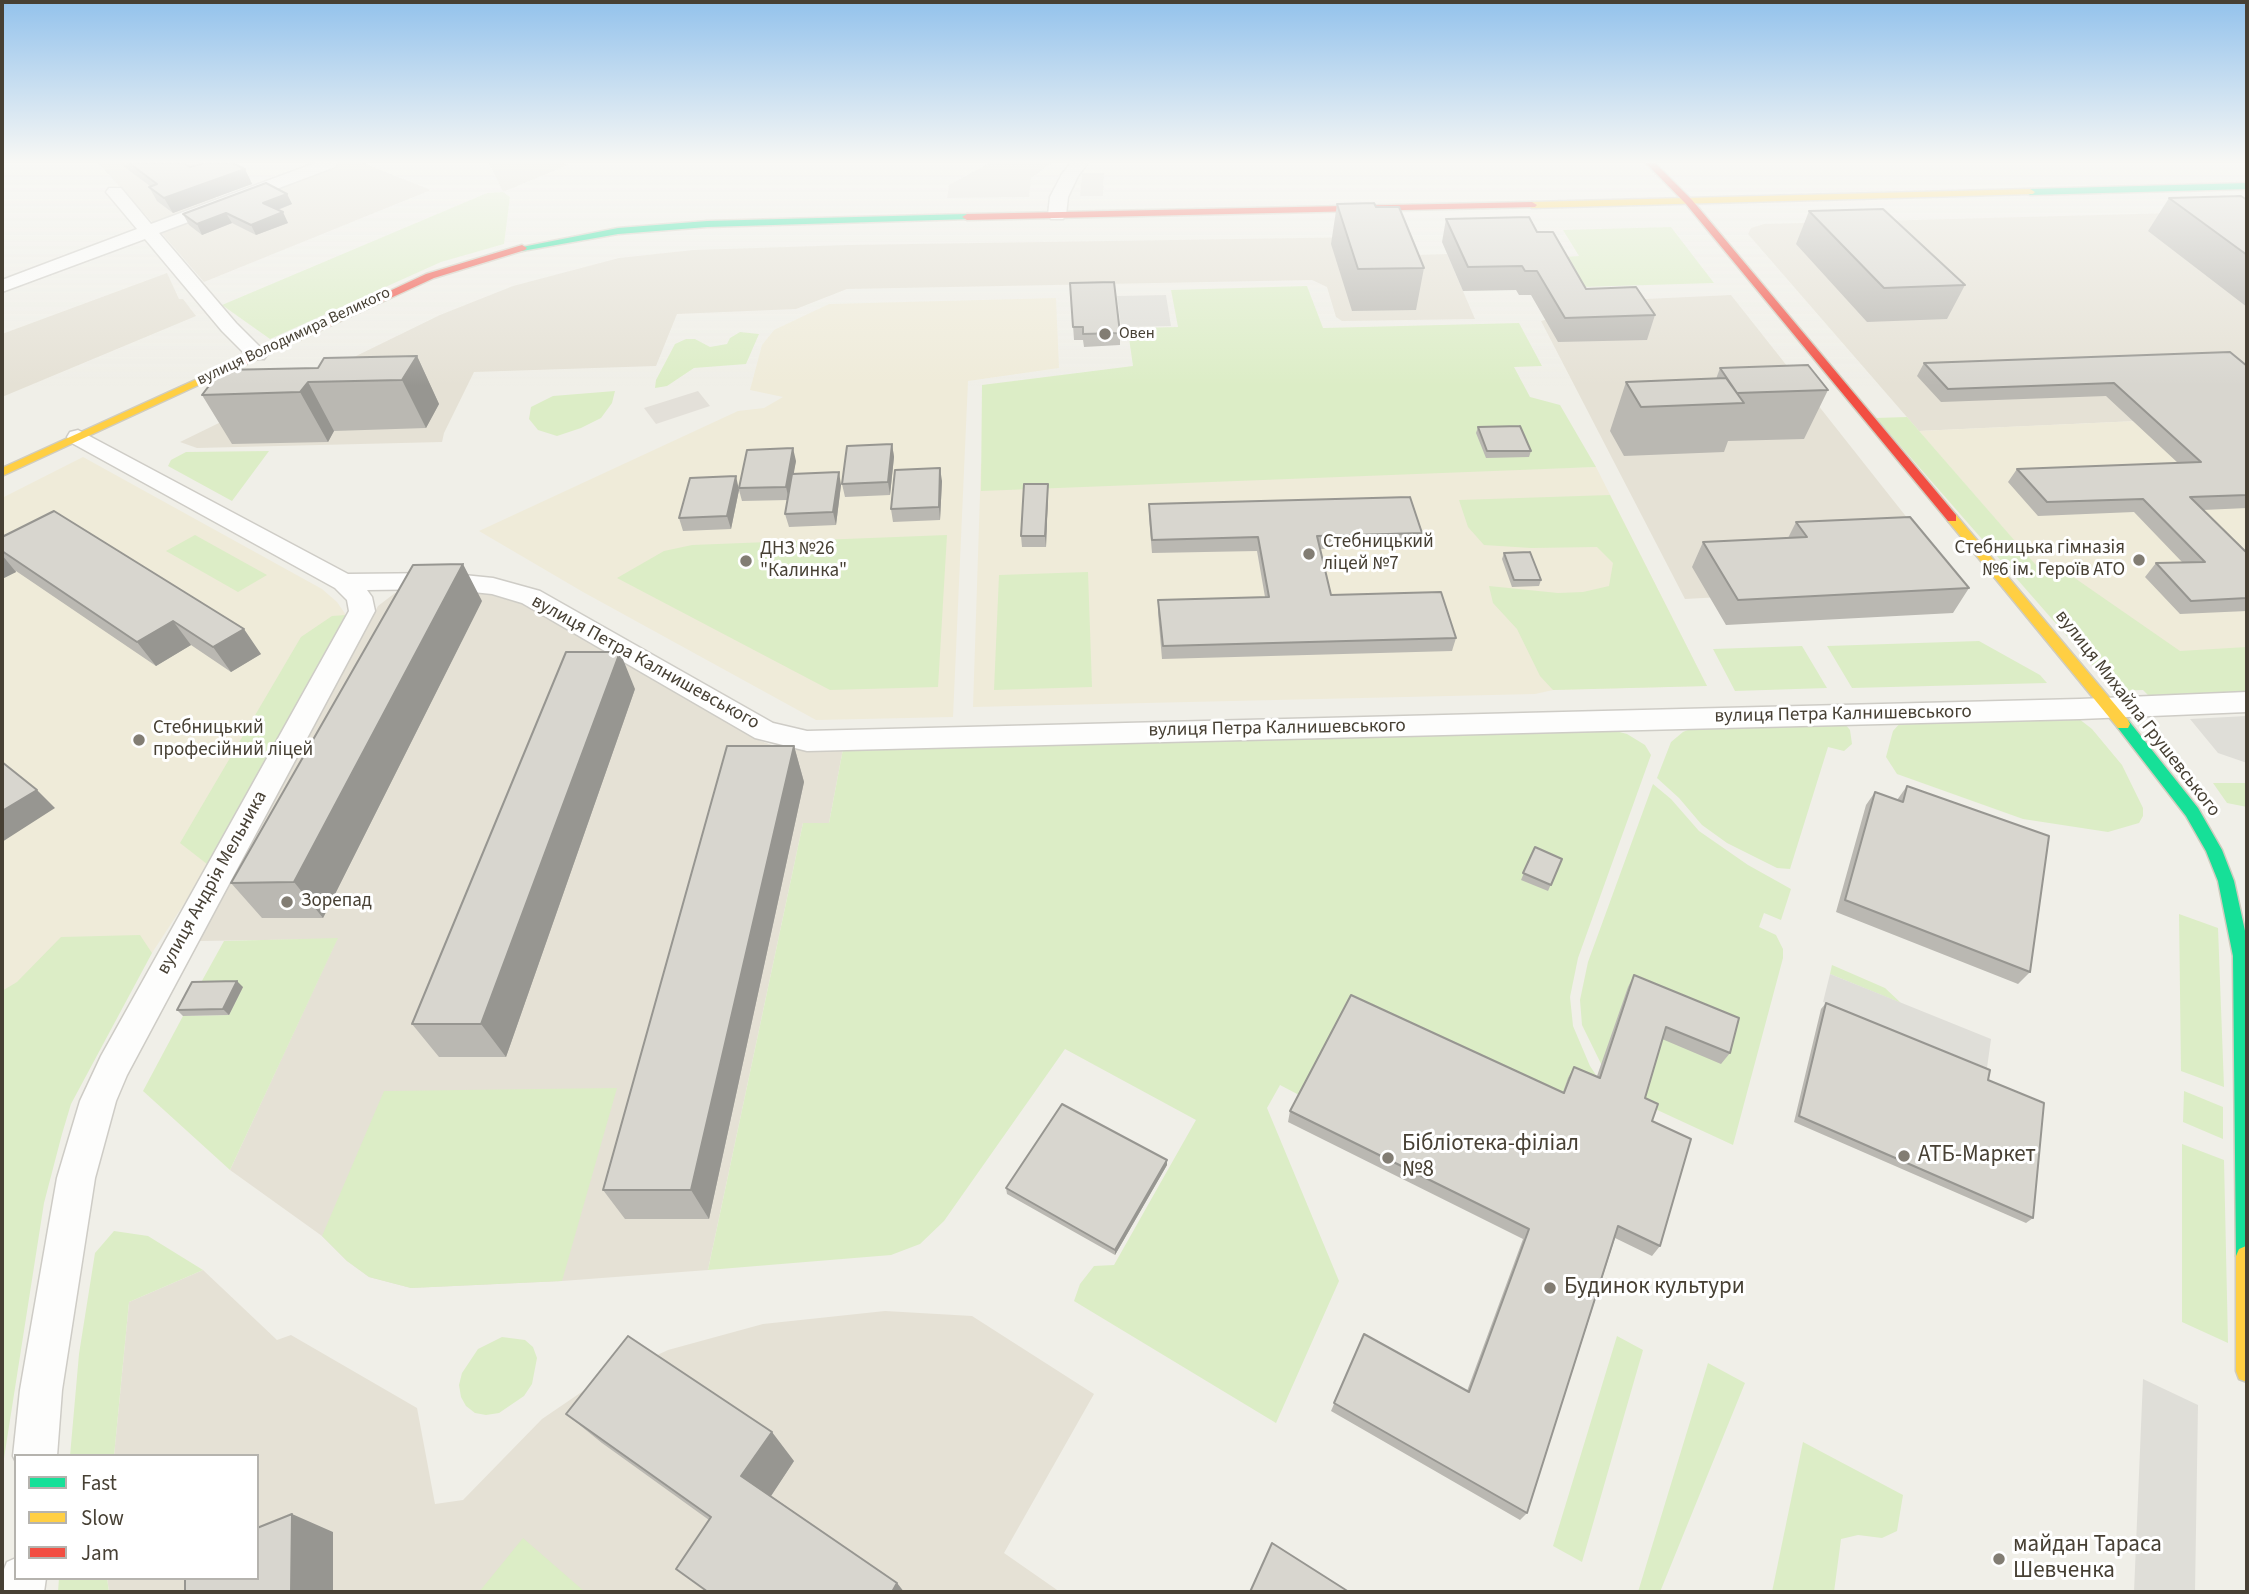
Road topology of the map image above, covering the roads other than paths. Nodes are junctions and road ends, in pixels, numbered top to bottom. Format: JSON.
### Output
{"nodes":[{"id":1,"x":126,"y":237,"type":"edge"},
{"id":2,"x":154,"y":237,"type":"edge"},
{"id":3,"x":574,"y":237,"type":"edge"},
{"id":4,"x":1718,"y":237,"type":"edge"},
{"id":5,"x":2,"y":286,"type":"edge"},
{"id":6,"x":257,"y":355,"type":"junction"},
{"id":7,"x":78,"y":437,"type":"junction"},
{"id":8,"x":2,"y":472,"type":"edge"},
{"id":9,"x":344,"y":582,"type":"junction"},
{"id":10,"x":2247,"y":702,"type":"edge"},
{"id":11,"x":2110,"y":708,"type":"junction"},
{"id":12,"x":2247,"y":1371,"type":"edge"},
{"id":13,"x":35,"y":1454,"type":"edge"}],
"edges":[{"from":1,"to":5,"type":"street"},
{"from":2,"to":6,"type":"street"},
{"from":3,"to":6,"type":"street","name":"вулиця Володимира Великого"},
{"from":4,"to":11,"type":"street","name":"вулиця Михайла Грушевського"},
{"from":6,"to":7,"type":"street","name":"вулиця Володимира Великого"},
{"from":7,"to":8,"type":"street","name":"вулиця Володимира Великого"},
{"from":7,"to":9,"type":"street","name":"вулиця Андрія Мельника"},
{"from":9,"to":11,"type":"street","name":"вулиця Петра Калнишевського"},
{"from":9,"to":13,"type":"street","name":"вулиця Андрія Мельника"},
{"from":10,"to":11,"type":"street","name":"вулиця Петра Калнишевського"},
{"from":11,"to":12,"type":"street","name":"вулиця Михайла Грушевського"}]}
